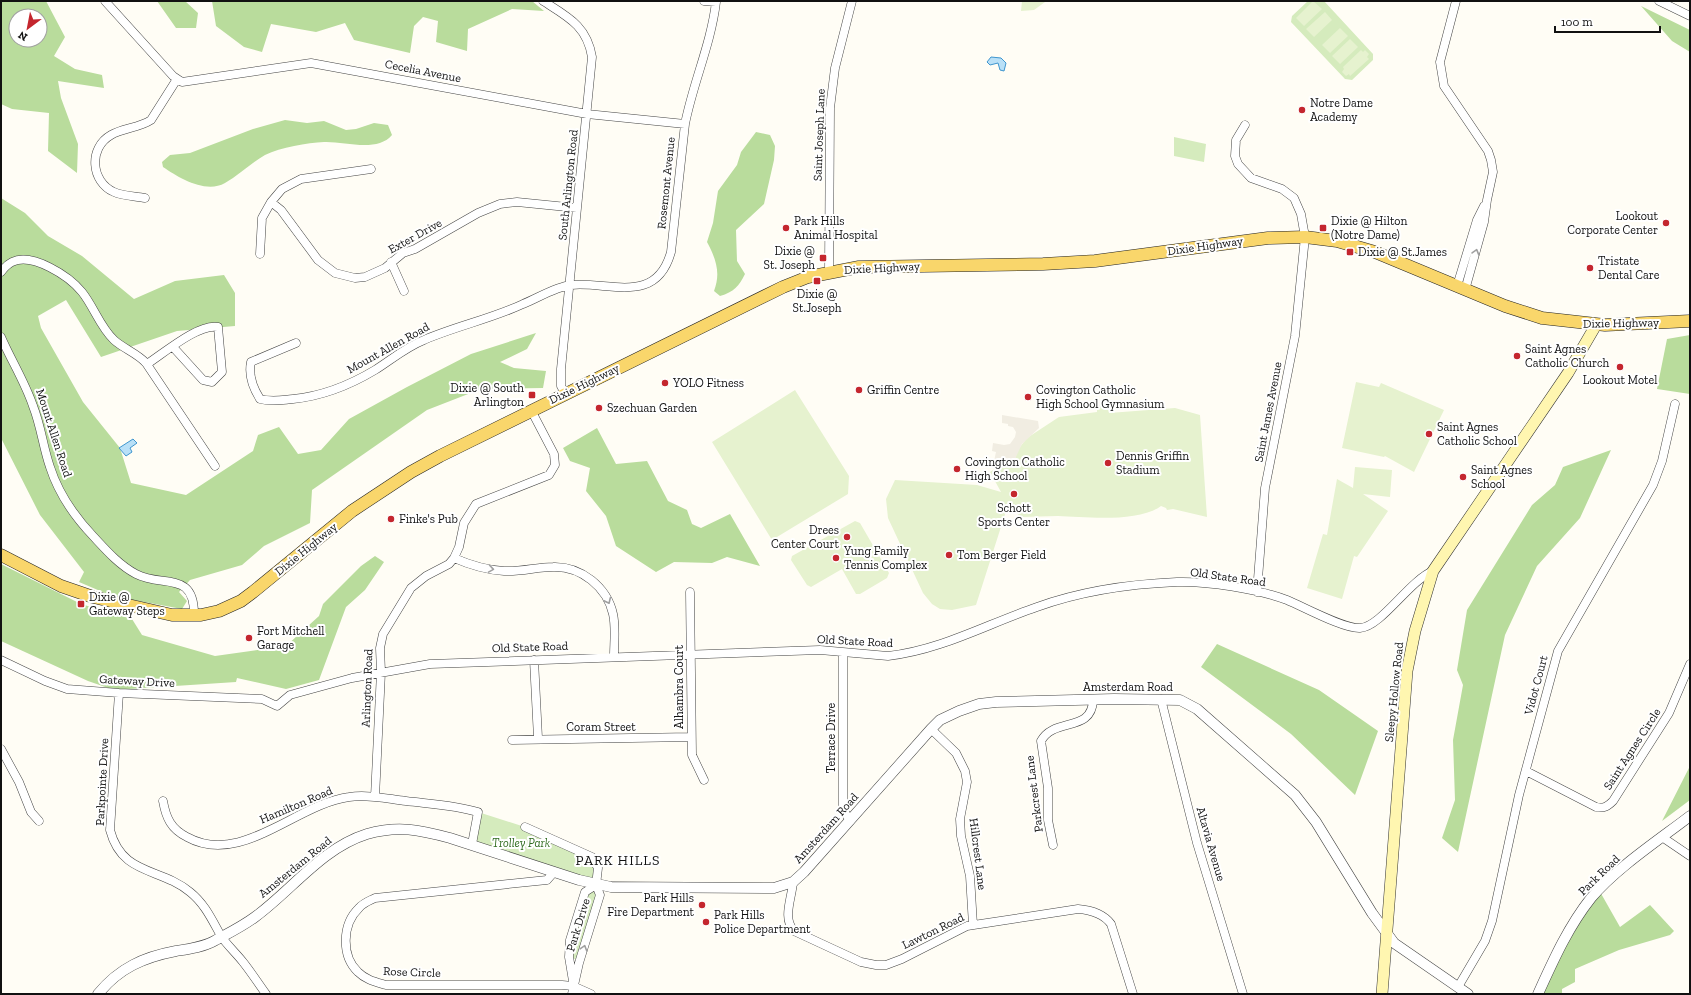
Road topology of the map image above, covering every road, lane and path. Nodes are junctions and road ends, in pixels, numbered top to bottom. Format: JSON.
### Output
{"nodes":[{"id":1,"x":105,"y":1,"type":"edge"},
{"id":2,"x":543,"y":1,"type":"edge"},
{"id":3,"x":704,"y":1,"type":"edge"},
{"id":4,"x":852,"y":1,"type":"edge"},
{"id":5,"x":1456,"y":1,"type":"edge"},
{"id":6,"x":1659,"y":1,"type":"edge"},
{"id":7,"x":1690,"y":16,"type":"edge"},
{"id":8,"x":177,"y":79,"type":"junction"},
{"id":9,"x":587,"y":114,"type":"junction"},
{"id":10,"x":684,"y":124,"type":"junction"},
{"id":11,"x":1245,"y":125,"type":"dead end"},
{"id":12,"x":371,"y":169,"type":"dead end"},
{"id":13,"x":145,"y":198,"type":"dead end"},
{"id":14,"x":271,"y":202,"type":"junction"},
{"id":15,"x":577,"y":208,"type":"junction"},
{"id":16,"x":1305,"y":237,"type":"junction"},
{"id":17,"x":260,"y":254,"type":"dead end"},
{"id":18,"x":391,"y":262,"type":"junction"},
{"id":19,"x":1,"y":272,"type":"edge"},
{"id":20,"x":829,"y":272,"type":"junction"},
{"id":21,"x":570,"y":285,"type":"junction"},
{"id":22,"x":1461,"y":288,"type":"junction"},
{"id":23,"x":404,"y":291,"type":"dead end"},
{"id":24,"x":1690,"y":321,"type":"edge"},
{"id":25,"x":1596,"y":325,"type":"junction"},
{"id":26,"x":1,"y":337,"type":"edge"},
{"id":27,"x":296,"y":343,"type":"dead end"},
{"id":28,"x":173,"y":347,"type":"junction"},
{"id":29,"x":147,"y":364,"type":"junction"},
{"id":30,"x":565,"y":393,"type":"junction"},
{"id":31,"x":1676,"y":404,"type":"dead end"},
{"id":32,"x":530,"y":410,"type":"junction"},
{"id":33,"x":215,"y":466,"type":"dead end"},
{"id":34,"x":1,"y":555,"type":"edge"},
{"id":35,"x":454,"y":558,"type":"junction"},
{"id":36,"x":1433,"y":571,"type":"junction"},
{"id":37,"x":690,"y":592,"type":"dead end"},
{"id":38,"x":1257,"y":592,"type":"junction"},
{"id":39,"x":194,"y":616,"type":"junction"},
{"id":40,"x":843,"y":653,"type":"junction"},
{"id":41,"x":691,"y":654,"type":"junction"},
{"id":42,"x":614,"y":656,"type":"junction"},
{"id":43,"x":1,"y":660,"type":"edge"},
{"id":44,"x":534,"y":660,"type":"junction"},
{"id":45,"x":1690,"y":664,"type":"edge"},
{"id":46,"x":381,"y":672,"type":"junction"},
{"id":47,"x":119,"y":693,"type":"junction"},
{"id":48,"x":1160,"y":699,"type":"junction"},
{"id":49,"x":1093,"y":700,"type":"junction"},
{"id":50,"x":277,"y":706,"type":"joint"},
{"id":51,"x":931,"y":729,"type":"junction"},
{"id":52,"x":691,"y":737,"type":"junction"},
{"id":53,"x":538,"y":738,"type":"junction"},
{"id":54,"x":512,"y":740,"type":"dead end"},
{"id":55,"x":1,"y":749,"type":"edge"},
{"id":56,"x":1526,"y":770,"type":"junction"},
{"id":57,"x":704,"y":780,"type":"dead end"},
{"id":58,"x":374,"y":797,"type":"junction"},
{"id":59,"x":164,"y":801,"type":"dead end"},
{"id":60,"x":1690,"y":816,"type":"edge"},
{"id":61,"x":39,"y":821,"type":"dead end"},
{"id":62,"x":850,"y":821,"type":"junction"},
{"id":63,"x":525,"y":827,"type":"dead end"},
{"id":64,"x":1662,"y":837,"type":"junction"},
{"id":65,"x":472,"y":844,"type":"junction"},
{"id":66,"x":1053,"y":845,"type":"dead end"},
{"id":67,"x":1690,"y":856,"type":"edge"},
{"id":68,"x":554,"y":872,"type":"junction"},
{"id":69,"x":793,"y":882,"type":"junction"},
{"id":70,"x":596,"y":885,"type":"junction"},
{"id":71,"x":973,"y":925,"type":"junction"},
{"id":72,"x":1386,"y":932,"type":"junction"},
{"id":73,"x":222,"y":937,"type":"junction"},
{"id":74,"x":1458,"y":987,"type":"junction"},
{"id":75,"x":573,"y":990,"type":"edge"},
{"id":76,"x":98,"y":994,"type":"edge"},
{"id":77,"x":266,"y":994,"type":"edge"},
{"id":78,"x":591,"y":994,"type":"edge"},
{"id":79,"x":1133,"y":994,"type":"edge"},
{"id":80,"x":1243,"y":994,"type":"edge"},
{"id":81,"x":1382,"y":994,"type":"edge"},
{"id":82,"x":1468,"y":994,"type":"edge"},
{"id":83,"x":1538,"y":994,"type":"edge"}],
"edges":[{"from":1,"to":8,"type":"street"},
{"from":2,"to":9,"type":"street","name":"South Arlington Road"},
{"from":3,"to":10,"type":"street","name":"Rosemont Avenue"},
{"from":4,"to":20,"type":"street","name":"Saint Joseph Lane"},
{"from":5,"to":22,"type":"street"},
{"from":6,"to":7,"type":"street"},
{"from":8,"to":9,"type":"street","name":"Cecelia Avenue"},
{"from":8,"to":13,"type":"street"},
{"from":9,"to":10,"type":"street","name":"Cecelia Avenue"},
{"from":9,"to":15,"type":"street","name":"South Arlington Road"},
{"from":10,"to":21,"type":"street","name":"Rosemont Avenue"},
{"from":11,"to":16,"type":"street","name":"Saint James Avenue"},
{"from":12,"to":14,"type":"street"},
{"from":14,"to":17,"type":"street"},
{"from":14,"to":18,"type":"street","name":"Exter Drive"},
{"from":15,"to":18,"type":"street","name":"Exter Drive"},
{"from":15,"to":21,"type":"street","name":"South Arlington Road"},
{"from":16,"to":20,"type":"main road","name":"Dixie Highway"},
{"from":16,"to":22,"type":"main road","name":"Dixie Highway"},
{"from":16,"to":38,"type":"street","name":"Saint James Avenue"},
{"from":18,"to":23,"type":"street"},
{"from":19,"to":29,"type":"street"},
{"from":20,"to":30,"type":"main road","name":"Dixie Highway"},
{"from":21,"to":27,"type":"street","name":"Mount Allen Road"},
{"from":21,"to":30,"type":"street","name":"South Arlington Road"},
{"from":22,"to":25,"type":"main road","name":"Dixie Highway"},
{"from":24,"to":25,"type":"main road","name":"Dixie Highway"},
{"from":25,"to":36,"type":"main road","name":"Sleepy Hollow Road"},
{"from":26,"to":39,"type":"street","name":"Mount Allen Road"},
{"from":28,"to":28,"type":"street"},
{"from":28,"to":29,"type":"street"},
{"from":29,"to":33,"type":"street"},
{"from":30,"to":32,"type":"main road","name":"Dixie Highway"},
{"from":31,"to":56,"type":"street","name":"Vidot Court"},
{"from":32,"to":35,"type":"street"},
{"from":32,"to":39,"type":"main road","name":"Dixie Highway"},
{"from":34,"to":39,"type":"main road","name":"Dixie Highway"},
{"from":35,"to":42,"type":"street","one_way":true},
{"from":35,"to":46,"type":"street","name":"Arlington Road"},
{"from":36,"to":38,"type":"street","name":"Old State Road"},
{"from":36,"to":72,"type":"main road","name":"Sleepy Hollow Road"},
{"from":37,"to":41,"type":"street","name":"Alhambra Court"},
{"from":38,"to":40,"type":"street","name":"Old State Road"},
{"from":40,"to":41,"type":"street","name":"Old State Road"},
{"from":40,"to":62,"type":"street","name":"Terrace Drive"},
{"from":41,"to":42,"type":"street","name":"Old State Road"},
{"from":41,"to":52,"type":"street","name":"Alhambra Court"},
{"from":42,"to":44,"type":"street","name":"Old State Road"},
{"from":43,"to":47,"type":"street","name":"Gateway Drive"},
{"from":44,"to":46,"type":"street","name":"Old State Road"},
{"from":44,"to":53,"type":"street"},
{"from":45,"to":56,"type":"street","name":"Saint Agnes Circle"},
{"from":46,"to":50,"type":"street","name":"Old State Road"},
{"from":46,"to":58,"type":"street","name":"Arlington Road"},
{"from":47,"to":50,"type":"street","name":"Gateway Drive"},
{"from":47,"to":73,"type":"street","name":"Parkpointe Drive"},
{"from":48,"to":49,"type":"street","name":"Amsterdam Road"},
{"from":48,"to":72,"type":"street","name":"Amsterdam Road"},
{"from":48,"to":80,"type":"street","name":"Altavia Avenue"},
{"from":49,"to":51,"type":"street","name":"Amsterdam Road"},
{"from":49,"to":66,"type":"street","name":"Parkcrest Lane"},
{"from":51,"to":62,"type":"street","name":"Amsterdam Road"},
{"from":51,"to":71,"type":"street","name":"Hillcrest Lane"},
{"from":52,"to":53,"type":"street","name":"Coram Street"},
{"from":52,"to":57,"type":"street","name":"Alhambra Court"},
{"from":53,"to":54,"type":"street","name":"Coram Street"},
{"from":55,"to":61,"type":"street"},
{"from":56,"to":74,"type":"street","name":"Vidot Court"},
{"from":58,"to":59,"type":"street","name":"Hamilton Road"},
{"from":58,"to":65,"type":"street","name":"Hamilton Road"},
{"from":60,"to":64,"type":"street","name":"Park Road"},
{"from":62,"to":69,"type":"street","name":"Amsterdam Road"},
{"from":63,"to":70,"type":"street"},
{"from":64,"to":67,"type":"street"},
{"from":64,"to":83,"type":"street","name":"Park Road"},
{"from":65,"to":68,"type":"street","name":"Amsterdam Road"},
{"from":65,"to":73,"type":"street","name":"Amsterdam Road"},
{"from":68,"to":70,"type":"street","name":"Amsterdam Road"},
{"from":68,"to":75,"type":"street","name":"Rose Circle"},
{"from":69,"to":70,"type":"street","name":"Amsterdam Road"},
{"from":69,"to":71,"type":"street","name":"Lawton Road"},
{"from":75,"to":70,"type":"street","name":"Park Drive","one_way":true},
{"from":70,"to":75,"type":"street","name":"Park Drive"},
{"from":71,"to":79,"type":"street","name":"Lawton Road"},
{"from":72,"to":74,"type":"street","name":"Amsterdam Road"},
{"from":72,"to":81,"type":"main road","name":"Sleepy Hollow Road"},
{"from":73,"to":76,"type":"street","name":"Amsterdam Road"},
{"from":73,"to":77,"type":"street","name":"Parkpointe Drive"},
{"from":74,"to":82,"type":"street","name":"Amsterdam Road"},
{"from":75,"to":78,"type":"street"}]}
